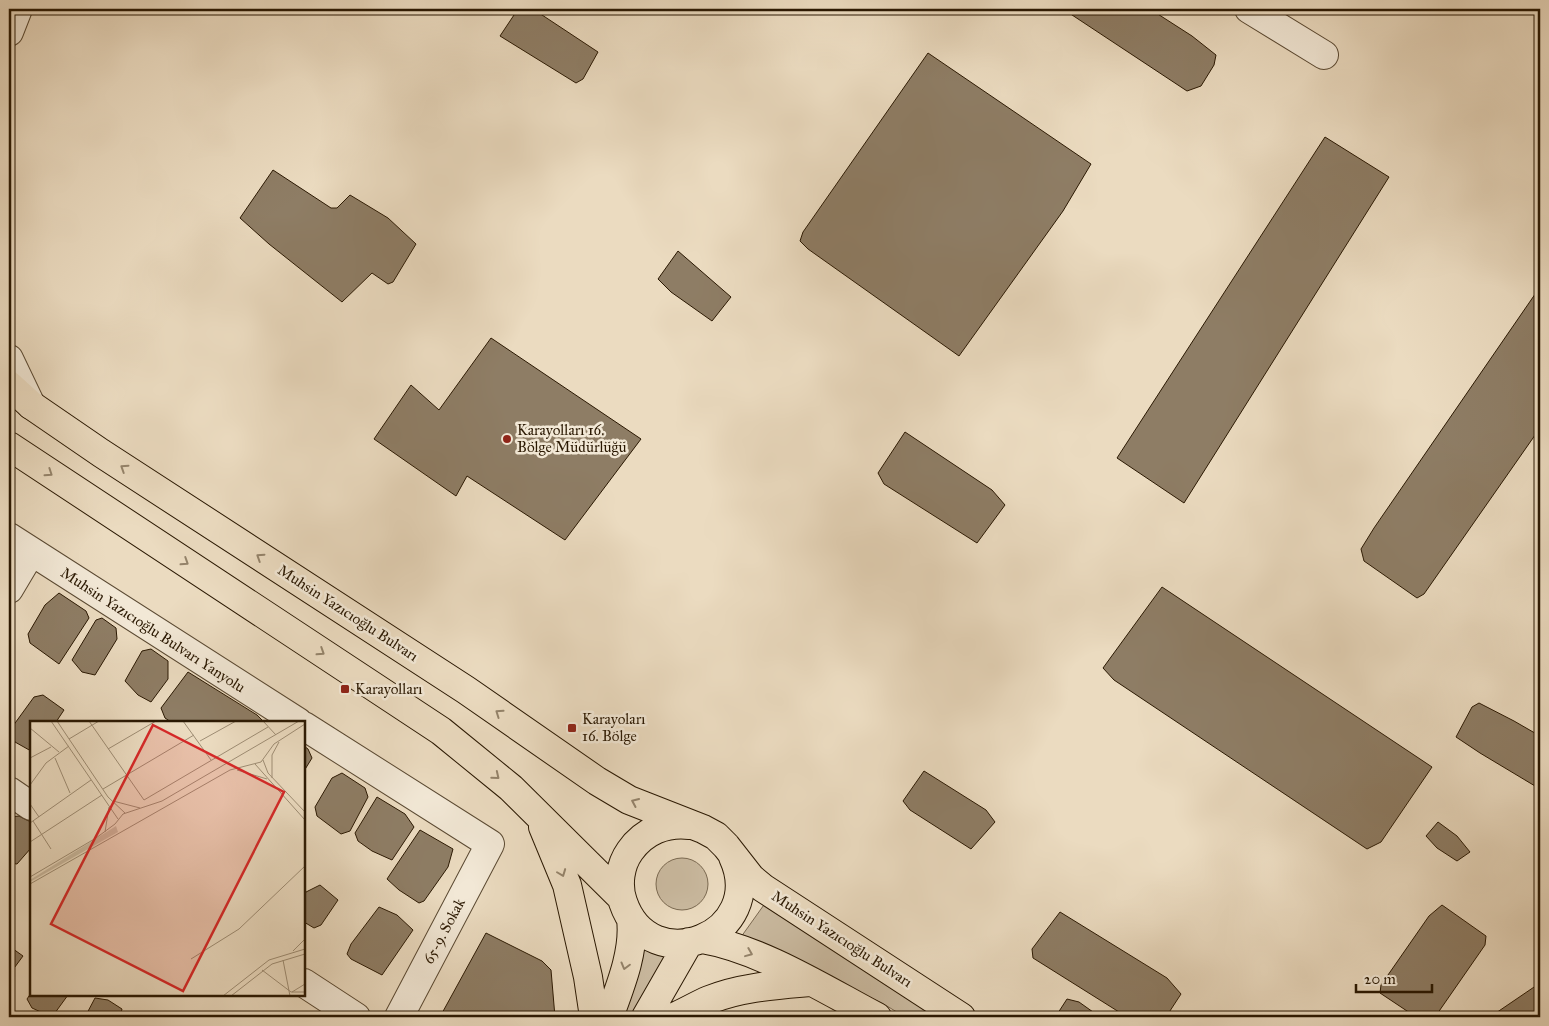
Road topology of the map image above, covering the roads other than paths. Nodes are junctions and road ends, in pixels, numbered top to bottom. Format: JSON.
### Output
{"nodes":[{"id":1,"x":18,"y":9,"type":"edge"},
{"id":2,"x":1249,"y":9,"type":"edge"},
{"id":3,"x":9,"y":32,"type":"edge"},
{"id":4,"x":1324,"y":55,"type":"dead end"},
{"id":5,"x":9,"y":359,"type":"edge"},
{"id":6,"x":9,"y":385,"type":"edge"},
{"id":7,"x":31,"y":405,"type":"junction"},
{"id":8,"x":9,"y":446,"type":"edge"},
{"id":9,"x":9,"y":537,"type":"edge"},
{"id":10,"x":31,"y":552,"type":"junction"},
{"id":11,"x":9,"y":589,"type":"edge"},
{"id":12,"x":296,"y":721,"type":"edge"},
{"id":13,"x":305,"y":727,"type":"edge"},
{"id":14,"x":9,"y":791,"type":"edge"},
{"id":15,"x":30,"y":805,"type":"edge"},
{"id":16,"x":536,"y":812,"type":"junction"},
{"id":17,"x":696,"y":826,"type":"junction"},
{"id":18,"x":730,"y":852,"type":"junction"},
{"id":19,"x":626,"y":908,"type":"junction"},
{"id":20,"x":696,"y":940,"type":"junction"},
{"id":21,"x":812,"y":982,"type":"junction"},
{"id":22,"x":305,"y":984,"type":"edge"},
{"id":23,"x":356,"y":1017,"type":"edge"},
{"id":24,"x":399,"y":1017,"type":"edge"},
{"id":25,"x":594,"y":1017,"type":"edge"},
{"id":26,"x":609,"y":1017,"type":"edge"},
{"id":27,"x":646,"y":1017,"type":"edge"},
{"id":28,"x":674,"y":1017,"type":"edge"},
{"id":29,"x":876,"y":1017,"type":"edge"},
{"id":30,"x":961,"y":1017,"type":"edge"}],
"edges":[{"from":1,"to":3,"type":"street"},
{"from":2,"to":4,"type":"street"},
{"from":5,"to":7,"type":"street"},
{"from":6,"to":7,"type":"main road","name":"Muhsin Yazıcıoğlu Bulvarı"},
{"from":17,"to":7,"type":"main road","name":"Muhsin Yazıcıoğlu Bulvarı","one_way":true},
{"from":8,"to":16,"type":"main road","one_way":true},
{"from":9,"to":10,"type":"street","name":"Muhsin Yazıcıoğlu Bulvarı Yanyolu"},
{"from":10,"to":11,"type":"street"},
{"from":10,"to":12,"type":"street","name":"Muhsin Yazıcıoğlu Bulvarı Yanyolu"},
{"from":13,"to":24,"type":"street","name":"65-9. Sokak"},
{"from":14,"to":15,"type":"street"},
{"from":16,"to":19,"type":"main road"},
{"from":16,"to":25,"type":"main road","one_way":true},
{"from":17,"to":18,"type":"main road","name":"Muhsin Yazıcıoğlu Bulvarı"},
{"from":17,"to":19,"type":"main road","name":"Muhsin Yazıcıoğlu Bulvarı"},
{"from":18,"to":20,"type":"main road","name":"Muhsin Yazıcıoğlu Bulvarı"},
{"from":18,"to":30,"type":"main road","name":"Muhsin Yazıcıoğlu Bulvarı"},
{"from":19,"to":20,"type":"main road"},
{"from":19,"to":26,"type":"main road","name":"Muhsin Yazıcıoğlu Bulvarı","one_way":true},
{"from":20,"to":21,"type":"main road","one_way":true},
{"from":20,"to":27,"type":"main road"},
{"from":21,"to":28,"type":"main road"},
{"from":21,"to":29,"type":"main road"},
{"from":22,"to":23,"type":"street"}]}
